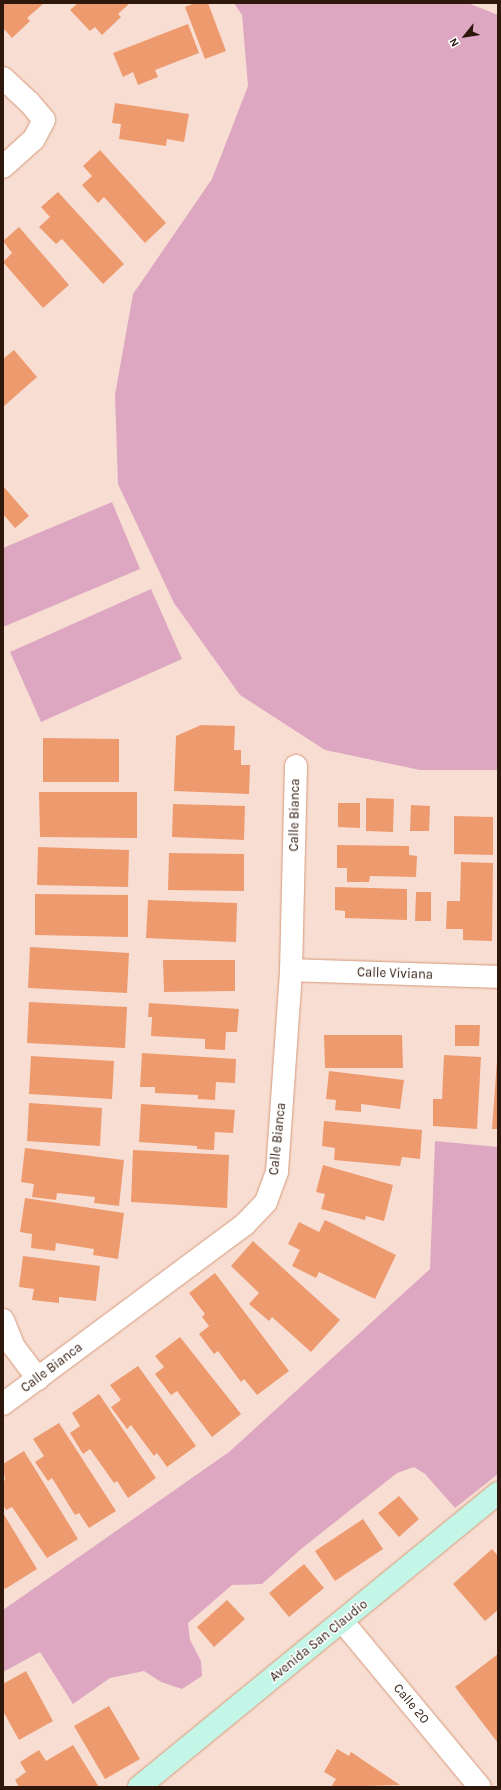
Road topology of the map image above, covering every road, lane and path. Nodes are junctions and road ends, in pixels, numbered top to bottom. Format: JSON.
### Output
{"nodes":[{"id":1,"x":3,"y":78,"type":"edge"},
{"id":2,"x":3,"y":168,"type":"edge"},
{"id":3,"x":296,"y":766,"type":"dead end"},
{"id":4,"x":291,"y":970,"type":"junction"},
{"id":5,"x":498,"y":977,"type":"edge"},
{"id":6,"x":3,"y":1320,"type":"edge"},
{"id":7,"x":38,"y":1379,"type":"junction"},
{"id":8,"x":3,"y":1404,"type":"edge"},
{"id":9,"x":498,"y":1493,"type":"edge"},
{"id":10,"x":343,"y":1622,"type":"junction"},
{"id":11,"x":139,"y":1787,"type":"edge"},
{"id":12,"x":480,"y":1787,"type":"edge"}],
"edges":[{"from":1,"to":2,"type":"street"},
{"from":3,"to":4,"type":"street","name":"Calle Bianca"},
{"from":4,"to":5,"type":"street","name":"Calle Viviana"},
{"from":4,"to":7,"type":"street","name":"Calle Bianca"},
{"from":6,"to":7,"type":"street"},
{"from":7,"to":8,"type":"street","name":"Calle Bianca"},
{"from":9,"to":10,"type":"street","name":"Avenida San Claudio"},
{"from":10,"to":11,"type":"street","name":"Avenida San Claudio"},
{"from":10,"to":12,"type":"street","name":"Calle 20"}]}
